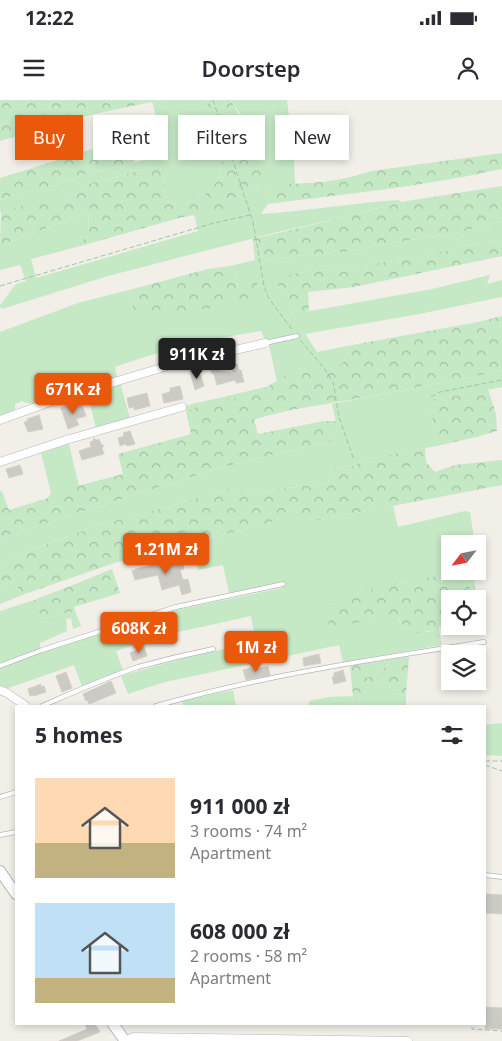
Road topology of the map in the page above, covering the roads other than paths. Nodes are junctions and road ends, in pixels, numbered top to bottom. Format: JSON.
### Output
{"nodes":[{"id":1,"x":297,"y":336,"type":"road end"},
{"id":2,"x":265,"y":343,"type":"joint"},
{"id":3,"x":182,"y":408,"type":"dead end"},
{"id":4,"x":0,"y":420,"type":"edge"},
{"id":5,"x":0,"y":462,"type":"edge"},
{"id":6,"x":283,"y":584,"type":"dead end"},
{"id":7,"x":484,"y":642,"type":"dead end"},
{"id":8,"x":213,"y":649,"type":"dead end"},
{"id":9,"x":0,"y":666,"type":"edge"},
{"id":10,"x":0,"y":690,"type":"edge"},
{"id":11,"x":25,"y":705,"type":"edge"},
{"id":12,"x":44,"y":705,"type":"edge"},
{"id":13,"x":159,"y":705,"type":"edge"},
{"id":14,"x":15,"y":792,"type":"edge"},
{"id":15,"x":0,"y":797,"type":"edge"},
{"id":16,"x":15,"y":832,"type":"edge"},
{"id":17,"x":0,"y":835,"type":"edge"},
{"id":18,"x":0,"y":872,"type":"edge"},
{"id":19,"x":486,"y":875,"type":"edge"},
{"id":20,"x":502,"y":877,"type":"edge"},
{"id":21,"x":15,"y":893,"type":"edge"},
{"id":22,"x":113,"y":1025,"type":"edge"},
{"id":23,"x":126,"y":1041,"type":"edge"},
{"id":24,"x":408,"y":1041,"type":"edge"}],
"edges":[{"from":1,"to":2,"type":"lane"},
{"from":2,"to":4,"type":"street"},
{"from":3,"to":5,"type":"street"},
{"from":6,"to":9,"type":"lane"},
{"from":7,"to":13,"type":"lane"},
{"from":8,"to":12,"type":"lane"},
{"from":10,"to":11,"type":"street"},
{"from":14,"to":15,"type":"lane"},
{"from":16,"to":17,"type":"lane"},
{"from":18,"to":21,"type":"street"},
{"from":19,"to":20,"type":"lane"},
{"from":22,"to":23,"type":"street"},
{"from":23,"to":24,"type":"street"}]}
